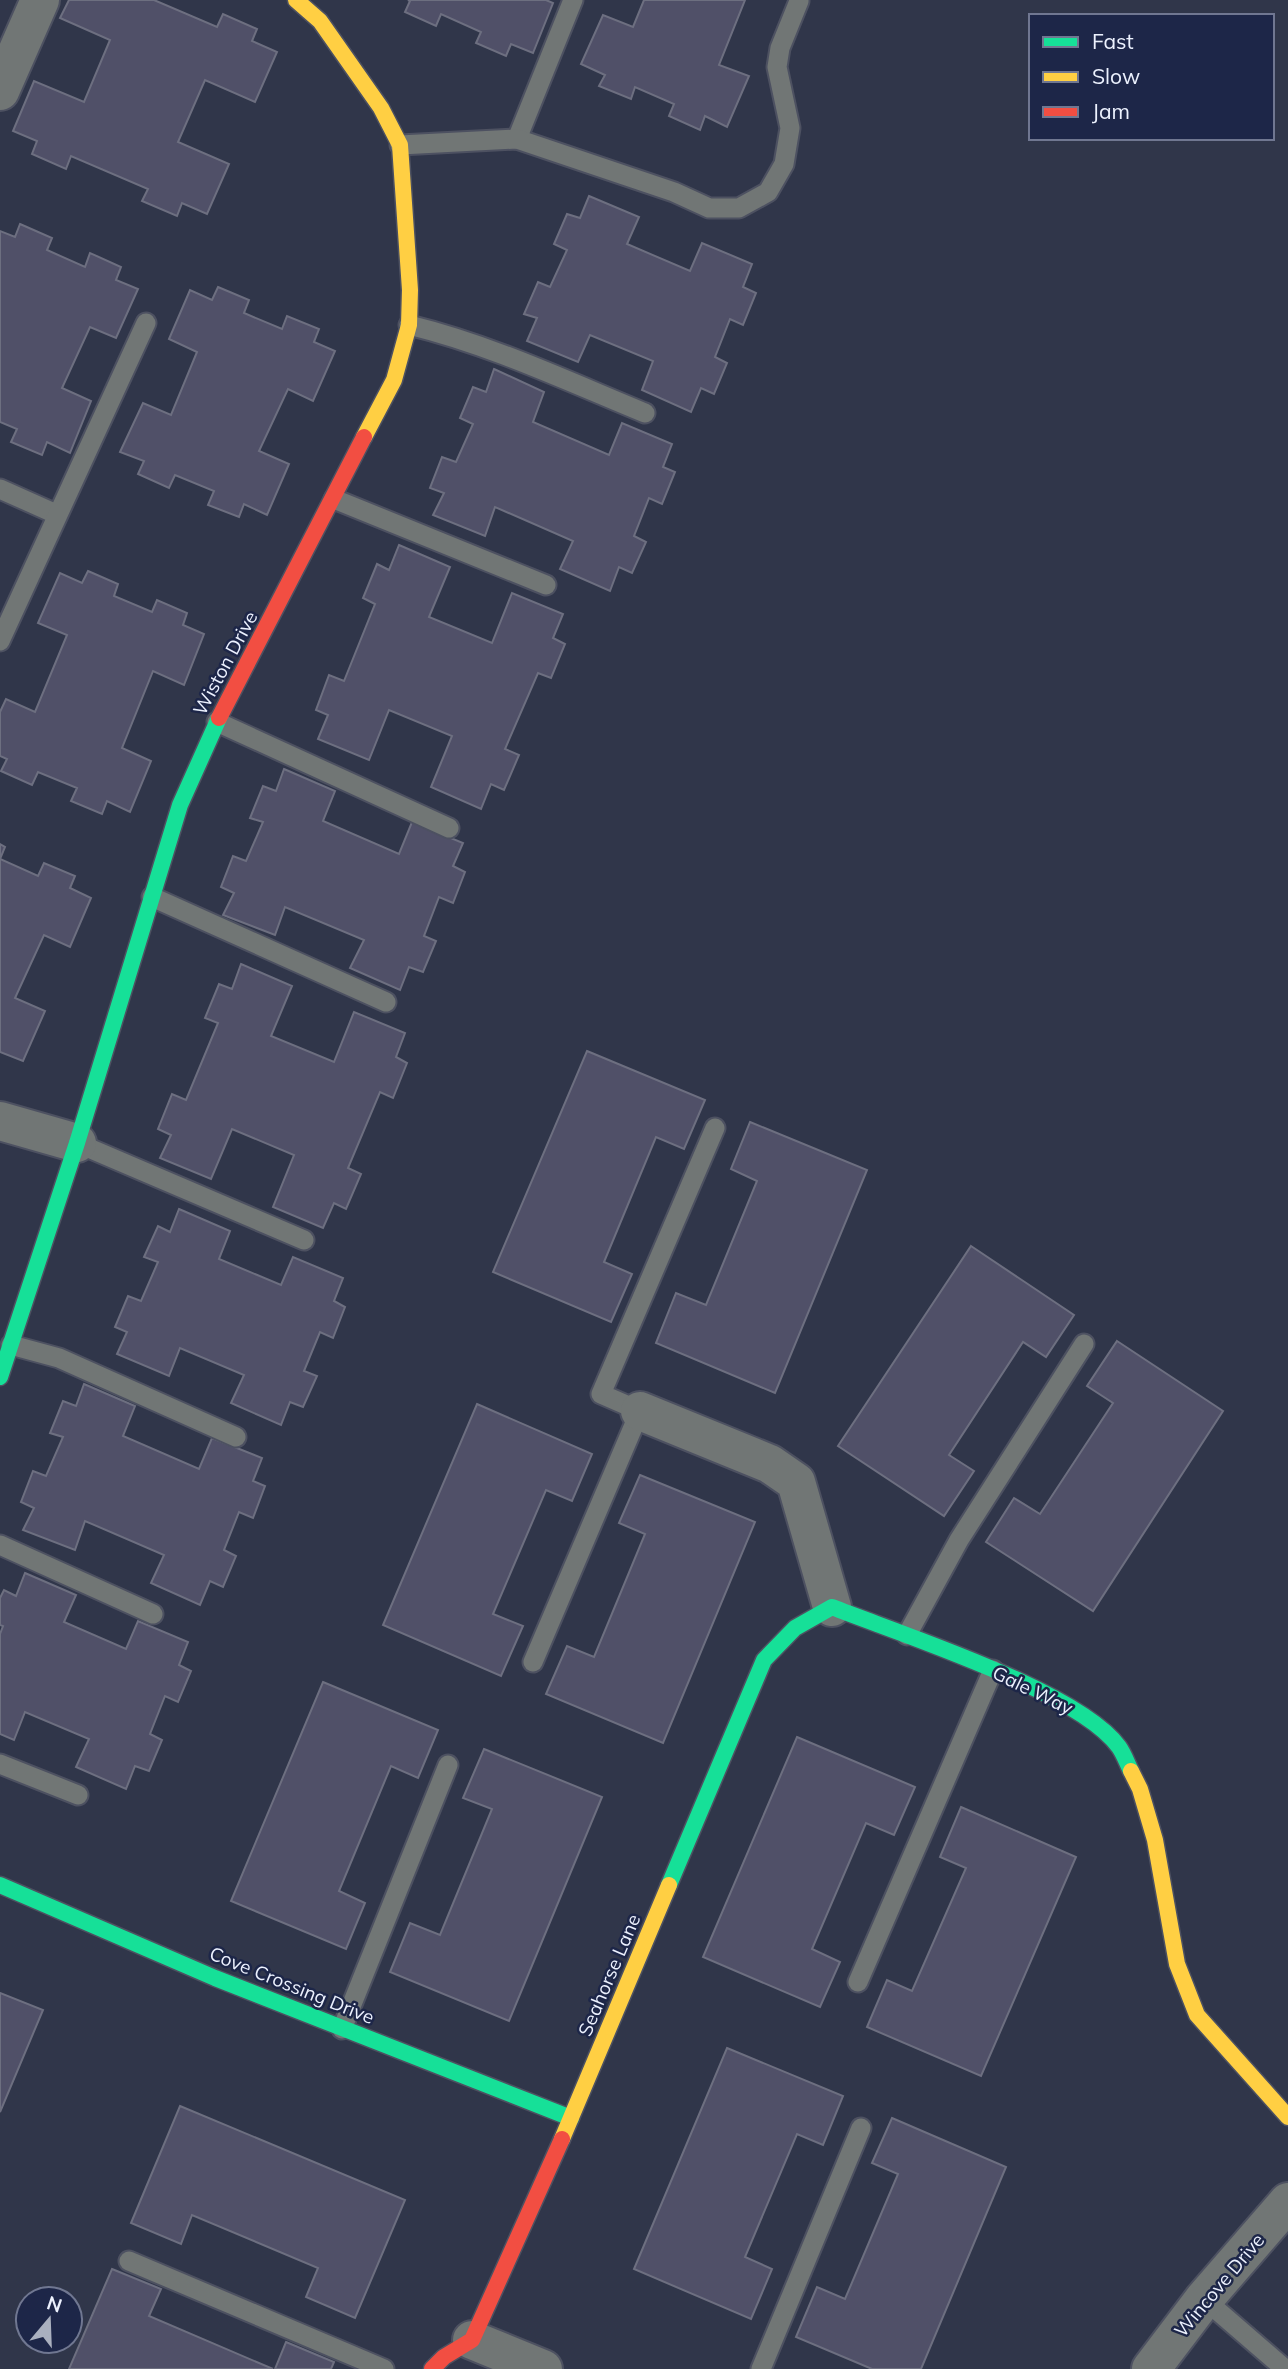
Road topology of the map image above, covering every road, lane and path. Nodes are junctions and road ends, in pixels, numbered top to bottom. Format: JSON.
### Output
{"nodes":[{"id":1,"x":40,"y":0,"type":"edge"},
{"id":2,"x":296,"y":0,"type":"edge"},
{"id":3,"x":573,"y":0,"type":"edge"},
{"id":4,"x":799,"y":1,"type":"edge"},
{"id":5,"x":0,"y":91,"type":"edge"},
{"id":6,"x":517,"y":139,"type":"junction"},
{"id":7,"x":400,"y":145,"type":"junction"},
{"id":8,"x":146,"y":323,"type":"dead end"},
{"id":9,"x":409,"y":325,"type":"junction"},
{"id":10,"x":645,"y":413,"type":"dead end"},
{"id":11,"x":0,"y":489,"type":"edge"},
{"id":12,"x":334,"y":499,"type":"junction"},
{"id":13,"x":56,"y":514,"type":"junction"},
{"id":14,"x":545,"y":585,"type":"dead end"},
{"id":15,"x":0,"y":641,"type":"edge"},
{"id":16,"x":216,"y":723,"type":"junction"},
{"id":17,"x":449,"y":828,"type":"dead end"},
{"id":18,"x":152,"y":897,"type":"junction"},
{"id":19,"x":386,"y":1002,"type":"dead end"},
{"id":20,"x":0,"y":1121,"type":"edge"},
{"id":21,"x":715,"y":1128,"type":"dead end"},
{"id":22,"x":77,"y":1143,"type":"junction"},
{"id":23,"x":304,"y":1240,"type":"dead end"},
{"id":24,"x":1084,"y":1344,"type":"dead end"},
{"id":25,"x":10,"y":1345,"type":"junction"},
{"id":26,"x":0,"y":1377,"type":"edge"},
{"id":27,"x":640,"y":1411,"type":"junction"},
{"id":28,"x":236,"y":1437,"type":"dead end"},
{"id":29,"x":0,"y":1545,"type":"edge"},
{"id":30,"x":832,"y":1607,"type":"junction"},
{"id":31,"x":153,"y":1614,"type":"dead end"},
{"id":32,"x":907,"y":1635,"type":"junction"},
{"id":33,"x":533,"y":1662,"type":"dead end"},
{"id":34,"x":993,"y":1670,"type":"junction"},
{"id":35,"x":0,"y":1764,"type":"edge"},
{"id":36,"x":448,"y":1765,"type":"dead end"},
{"id":37,"x":78,"y":1795,"type":"dead end"},
{"id":38,"x":0,"y":1885,"type":"edge"},
{"id":39,"x":858,"y":1983,"type":"dead end"},
{"id":40,"x":342,"y":2029,"type":"junction"},
{"id":41,"x":1288,"y":2117,"type":"edge"},
{"id":42,"x":571,"y":2118,"type":"junction"},
{"id":43,"x":861,"y":2128,"type":"dead end"},
{"id":44,"x":1288,"y":2202,"type":"edge"},
{"id":45,"x":129,"y":2261,"type":"dead end"},
{"id":46,"x":1204,"y":2299,"type":"junction"},
{"id":47,"x":472,"y":2340,"type":"junction"},
{"id":48,"x":384,"y":2369,"type":"edge"},
{"id":49,"x":432,"y":2369,"type":"edge"},
{"id":50,"x":543,"y":2369,"type":"edge"},
{"id":51,"x":761,"y":2369,"type":"edge"},
{"id":52,"x":1151,"y":2369,"type":"edge"},
{"id":53,"x":1285,"y":2369,"type":"edge"}],
"edges":[{"from":1,"to":5,"type":"street"},
{"from":2,"to":7,"type":"street","name":"Wiston Drive"},
{"from":3,"to":6,"type":"lane"},
{"from":4,"to":6,"type":"lane"},
{"from":6,"to":7,"type":"lane"},
{"from":7,"to":9,"type":"street","name":"Wiston Drive"},
{"from":8,"to":13,"type":"lane"},
{"from":9,"to":10,"type":"lane"},
{"from":9,"to":12,"type":"street","name":"Wiston Drive"},
{"from":11,"to":13,"type":"lane"},
{"from":12,"to":14,"type":"lane"},
{"from":12,"to":16,"type":"street","name":"Wiston Drive"},
{"from":13,"to":15,"type":"lane"},
{"from":16,"to":17,"type":"lane"},
{"from":16,"to":18,"type":"street","name":"Wiston Drive"},
{"from":18,"to":19,"type":"lane"},
{"from":18,"to":22,"type":"street","name":"Wiston Drive"},
{"from":20,"to":22,"type":"street"},
{"from":21,"to":27,"type":"lane"},
{"from":22,"to":23,"type":"lane"},
{"from":22,"to":25,"type":"street","name":"Wiston Drive"},
{"from":24,"to":32,"type":"lane"},
{"from":25,"to":26,"type":"street","name":"Wiston Drive"},
{"from":25,"to":28,"type":"lane"},
{"from":27,"to":30,"type":"street"},
{"from":27,"to":33,"type":"lane"},
{"from":29,"to":31,"type":"lane"},
{"from":30,"to":32,"type":"street","name":"Gale Way"},
{"from":30,"to":42,"type":"street","name":"Seahorse Lane"},
{"from":32,"to":34,"type":"street","name":"Gale Way"},
{"from":34,"to":39,"type":"lane"},
{"from":34,"to":41,"type":"street","name":"Gale Way"},
{"from":35,"to":37,"type":"lane"},
{"from":36,"to":40,"type":"lane"},
{"from":38,"to":40,"type":"street","name":"Cove Crossing Drive"},
{"from":40,"to":42,"type":"street","name":"Cove Crossing Drive"},
{"from":42,"to":47,"type":"street","name":"Seahorse Lane"},
{"from":43,"to":51,"type":"lane"},
{"from":44,"to":46,"type":"street","name":"Wincove Drive"},
{"from":45,"to":48,"type":"lane"},
{"from":46,"to":52,"type":"street","name":"Wincove Drive"},
{"from":46,"to":53,"type":"lane"},
{"from":47,"to":49,"type":"street"},
{"from":47,"to":50,"type":"street"}]}
